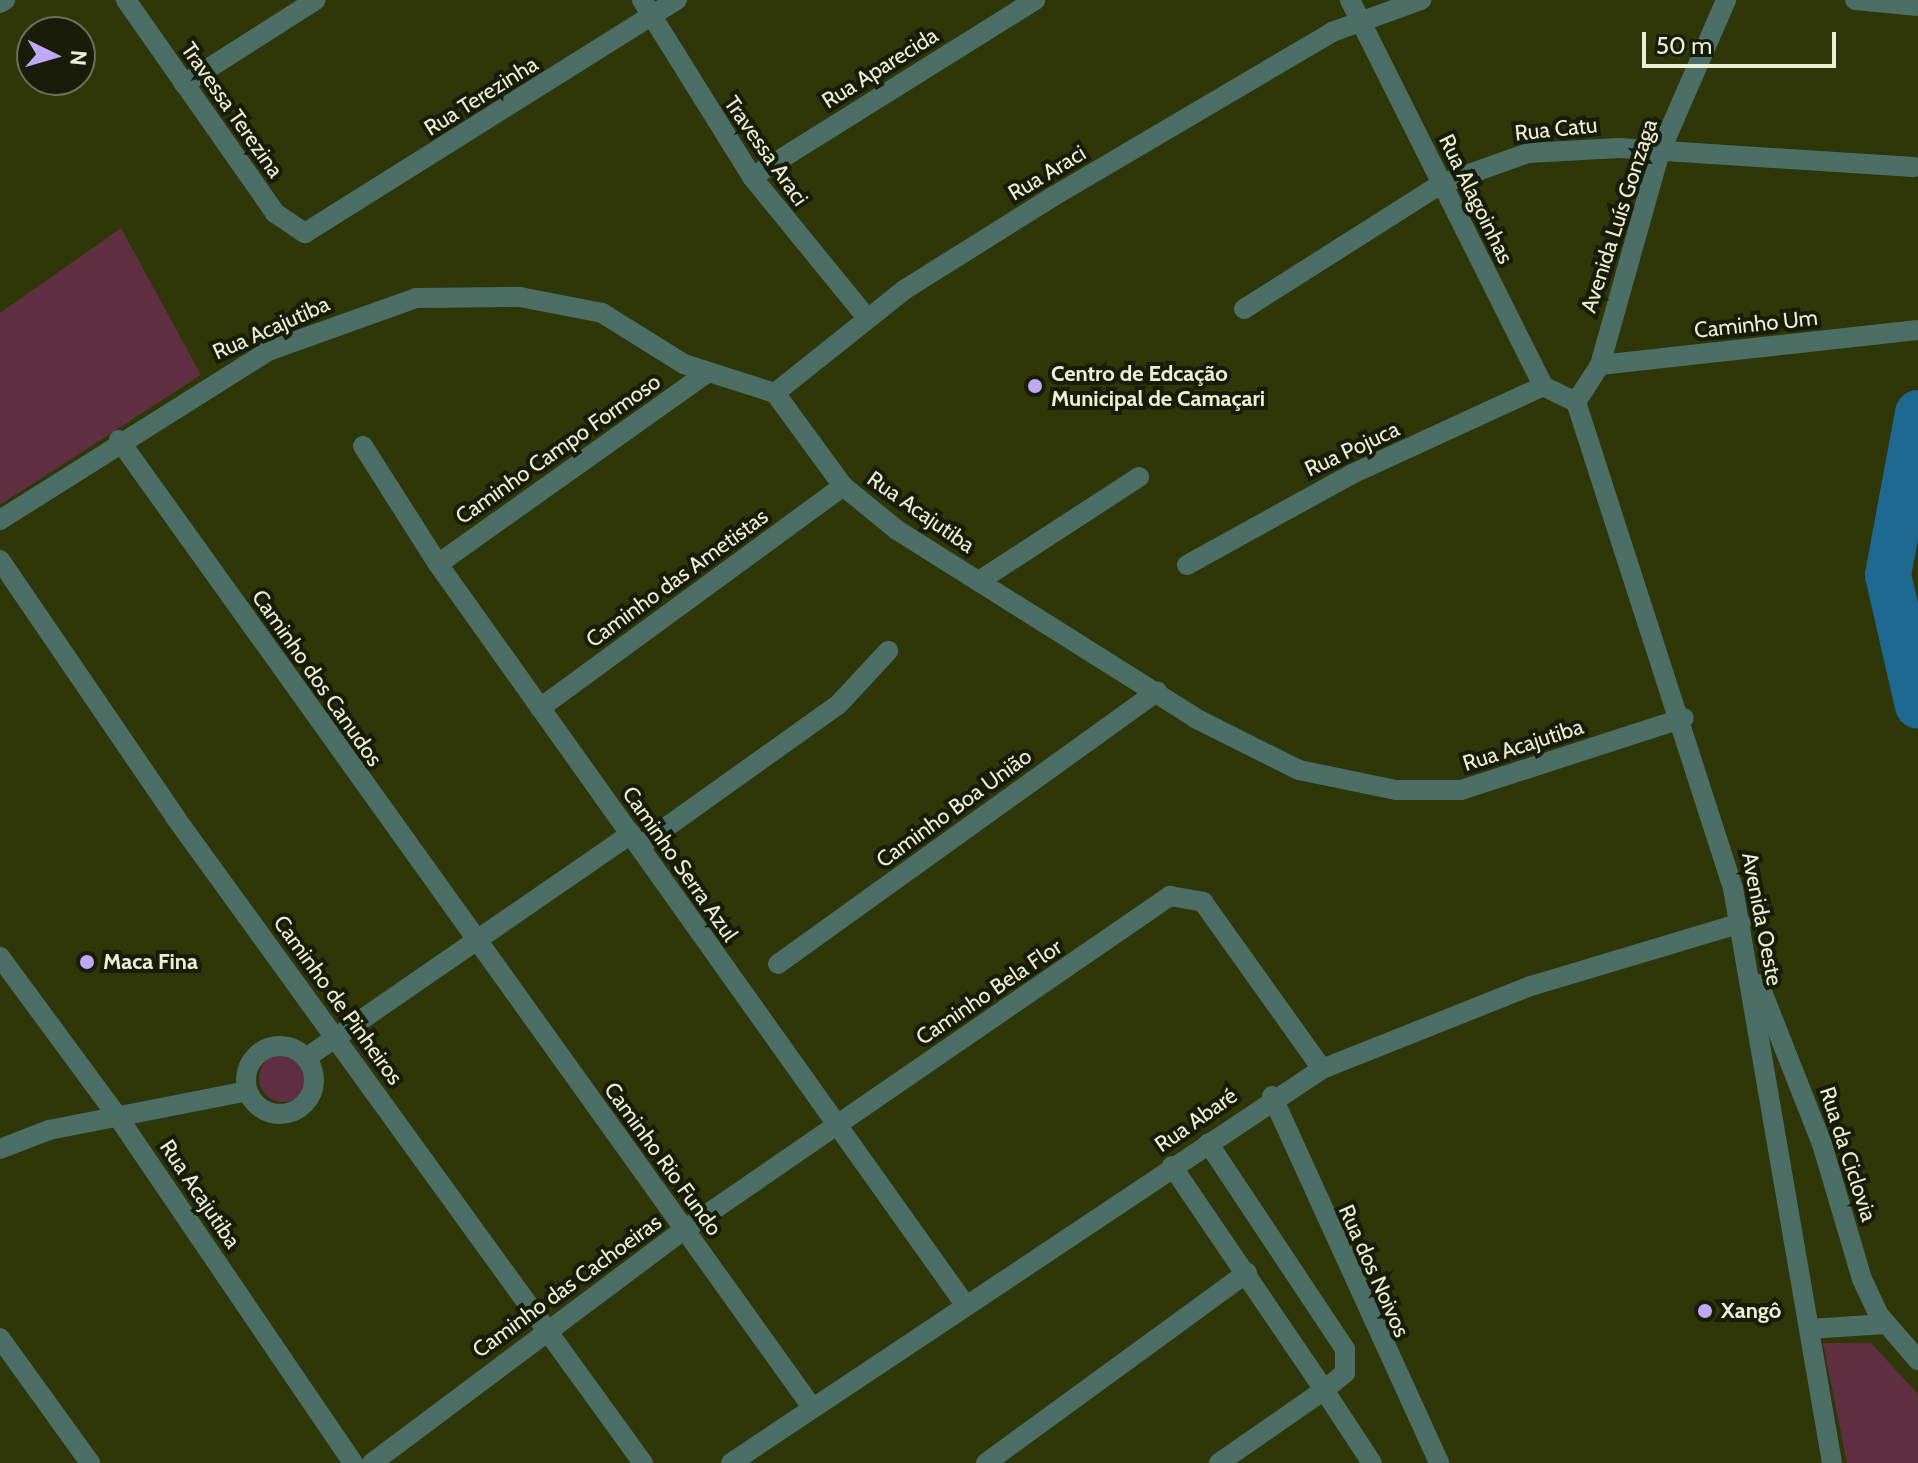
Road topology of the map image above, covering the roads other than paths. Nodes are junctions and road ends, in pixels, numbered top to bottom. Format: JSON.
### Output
{"nodes":[{"id":1,"x":5,"y":0,"type":"edge"},
{"id":2,"x":126,"y":0,"type":"edge"},
{"id":3,"x":316,"y":0,"type":"edge"},
{"id":4,"x":677,"y":0,"type":"edge"},
{"id":5,"x":1035,"y":0,"type":"edge"},
{"id":6,"x":1421,"y":0,"type":"edge"},
{"id":7,"x":1726,"y":0,"type":"edge"},
{"id":8,"x":1855,"y":0,"type":"edge"},
{"id":9,"x":0,"y":3,"type":"edge"},
{"id":10,"x":1918,"y":6,"type":"edge"},
{"id":11,"x":647,"y":8,"type":"edge"},
{"id":12,"x":1355,"y":9,"type":"edge"},
{"id":13,"x":184,"y":84,"type":"junction"},
{"id":14,"x":1660,"y":152,"type":"junction"},
{"id":15,"x":1913,"y":167,"type":"dead end"},
{"id":16,"x":752,"y":177,"type":"junction"},
{"id":17,"x":1441,"y":184,"type":"junction"},
{"id":18,"x":310,"y":232,"type":"joint"},
{"id":19,"x":1244,"y":309,"type":"dead end"},
{"id":20,"x":867,"y":318,"type":"junction"},
{"id":21,"x":1918,"y":330,"type":"edge"},
{"id":22,"x":1600,"y":365,"type":"junction"},
{"id":23,"x":707,"y":373,"type":"junction"},
{"id":24,"x":1543,"y":386,"type":"junction"},
{"id":25,"x":775,"y":393,"type":"junction"},
{"id":26,"x":1576,"y":402,"type":"junction"},
{"id":27,"x":119,"y":440,"type":"junction"},
{"id":28,"x":363,"y":446,"type":"dead end"},
{"id":29,"x":1139,"y":477,"type":"dead end"},
{"id":30,"x":843,"y":486,"type":"junction"},
{"id":31,"x":0,"y":520,"type":"edge"},
{"id":32,"x":0,"y":560,"type":"edge"},
{"id":33,"x":438,"y":564,"type":"junction"},
{"id":34,"x":1187,"y":565,"type":"dead end"},
{"id":35,"x":979,"y":581,"type":"junction"},
{"id":36,"x":888,"y":651,"type":"dead end"},
{"id":37,"x":1157,"y":692,"type":"junction"},
{"id":38,"x":540,"y":708,"type":"junction"},
{"id":39,"x":1684,"y":718,"type":"junction"},
{"id":40,"x":636,"y":840,"type":"junction"},
{"id":41,"x":1741,"y":923,"type":"junction"},
{"id":42,"x":478,"y":940,"type":"junction"},
{"id":43,"x":1746,"y":955,"type":"junction"},
{"id":44,"x":0,"y":957,"type":"edge"},
{"id":45,"x":778,"y":964,"type":"dead end"},
{"id":46,"x":334,"y":1037,"type":"junction"},
{"id":47,"x":306,"y":1058,"type":"junction"},
{"id":48,"x":1322,"y":1069,"type":"junction"},
{"id":49,"x":247,"y":1091,"type":"junction"},
{"id":50,"x":1272,"y":1096,"type":"junction"},
{"id":51,"x":120,"y":1120,"type":"junction"},
{"id":52,"x":835,"y":1126,"type":"junction"},
{"id":53,"x":1208,"y":1143,"type":"junction"},
{"id":54,"x":0,"y":1149,"type":"edge"},
{"id":55,"x":1172,"y":1166,"type":"junction"},
{"id":56,"x":684,"y":1230,"type":"junction"},
{"id":57,"x":1247,"y":1273,"type":"junction"},
{"id":58,"x":964,"y":1303,"type":"junction"},
{"id":59,"x":1886,"y":1324,"type":"junction"},
{"id":60,"x":1809,"y":1329,"type":"junction"},
{"id":61,"x":543,"y":1332,"type":"junction"},
{"id":62,"x":0,"y":1338,"type":"edge"},
{"id":63,"x":1918,"y":1360,"type":"edge"},
{"id":64,"x":1324,"y":1390,"type":"junction"},
{"id":65,"x":811,"y":1406,"type":"junction"},
{"id":66,"x":90,"y":1463,"type":"edge"},
{"id":67,"x":353,"y":1463,"type":"edge"},
{"id":68,"x":372,"y":1463,"type":"edge"},
{"id":69,"x":643,"y":1463,"type":"edge"},
{"id":70,"x":731,"y":1463,"type":"edge"},
{"id":71,"x":986,"y":1463,"type":"edge"},
{"id":72,"x":1219,"y":1463,"type":"edge"},
{"id":73,"x":1372,"y":1463,"type":"edge"},
{"id":74,"x":1439,"y":1463,"type":"edge"},
{"id":75,"x":1832,"y":1463,"type":"edge"}],
"edges":[{"from":1,"to":9,"type":"street"},
{"from":2,"to":13,"type":"street","name":"Travessa Terezina"},
{"from":3,"to":13,"type":"street"},
{"from":4,"to":11,"type":"street","name":"Rua Terezinha"},
{"from":5,"to":16,"type":"street","name":"Rua Aparecida"},
{"from":6,"to":12,"type":"street","name":"Rua Araci"},
{"from":7,"to":14,"type":"street","name":"Avenida Luís Gonzaga"},
{"from":8,"to":10,"type":"street"},
{"from":11,"to":16,"type":"street","name":"Travessa Araci"},
{"from":11,"to":18,"type":"street","name":"Rua Terezinha"},
{"from":12,"to":17,"type":"street","name":"Rua Alagoinhas"},
{"from":12,"to":20,"type":"street","name":"Rua Araci"},
{"from":13,"to":18,"type":"street","name":"Travessa Terezina"},
{"from":14,"to":15,"type":"street","name":"Rua Catu"},
{"from":14,"to":17,"type":"street","name":"Rua Catu"},
{"from":14,"to":22,"type":"street","name":"Avenida Luís Gonzaga"},
{"from":16,"to":20,"type":"street","name":"Travessa Araci"},
{"from":17,"to":19,"type":"street","name":"Rua Catu"},
{"from":17,"to":24,"type":"street","name":"Rua Alagoinhas"},
{"from":20,"to":25,"type":"street","name":"Rua Araci"},
{"from":21,"to":22,"type":"street","name":"Caminho Um"},
{"from":22,"to":26,"type":"street","name":"Avenida Luís Gonzaga"},
{"from":23,"to":25,"type":"street","name":"Rua Acajutiba"},
{"from":23,"to":27,"type":"street","name":"Rua Acajutiba"},
{"from":23,"to":33,"type":"street","name":"Caminho Campo Formoso"},
{"from":24,"to":26,"type":"street"},
{"from":24,"to":34,"type":"street","name":"Rua Pojuca"},
{"from":25,"to":30,"type":"street","name":"Rua Acajutiba"},
{"from":26,"to":39,"type":"street","name":"Avenida Oeste"},
{"from":27,"to":31,"type":"street","name":"Rua Acajutiba"},
{"from":27,"to":42,"type":"street","name":"Caminho dos Canudos"},
{"from":28,"to":33,"type":"street","name":"Caminho Serra Azul"},
{"from":29,"to":35,"type":"street"},
{"from":30,"to":35,"type":"street","name":"Rua Acajutiba"},
{"from":30,"to":38,"type":"street","name":"Caminho das Ametistas"},
{"from":32,"to":46,"type":"street","name":"Caminho de Pinheiros"},
{"from":33,"to":38,"type":"street","name":"Caminho Serra Azul"},
{"from":35,"to":37,"type":"street","name":"Rua Acajutiba"},
{"from":36,"to":40,"type":"street"},
{"from":37,"to":39,"type":"street","name":"Rua Acajutiba"},
{"from":37,"to":45,"type":"street","name":"Caminho Boa União"},
{"from":38,"to":40,"type":"street","name":"Caminho Serra Azul"},
{"from":39,"to":41,"type":"street","name":"Avenida Oeste"},
{"from":40,"to":42,"type":"street"},
{"from":40,"to":52,"type":"street","name":"Caminho Serra Azul"},
{"from":41,"to":43,"type":"street","name":"Avenida Oeste"},
{"from":41,"to":48,"type":"street","name":"Rua Abaré"},
{"from":42,"to":46,"type":"street"},
{"from":42,"to":56,"type":"street","name":"Caminho Rio Fundo"},
{"from":43,"to":59,"type":"street","name":"Rua da Ciclovia"},
{"from":43,"to":60,"type":"street","name":"Avenida Oeste"},
{"from":44,"to":51,"type":"street","name":"Rua Acajutiba"},
{"from":46,"to":47,"type":"street"},
{"from":46,"to":61,"type":"street","name":"Caminho de Pinheiros"},
{"from":47,"to":49,"type":"street"},
{"from":47,"to":49,"type":"street"},
{"from":48,"to":50,"type":"street","name":"Rua Abaré"},
{"from":48,"to":52,"type":"street","name":"Caminho Bela Flor"},
{"from":49,"to":51,"type":"street"},
{"from":50,"to":53,"type":"street","name":"Rua Abaré"},
{"from":50,"to":74,"type":"street","name":"Rua dos Noivos"},
{"from":51,"to":54,"type":"street"},
{"from":51,"to":67,"type":"street","name":"Rua Acajutiba"},
{"from":52,"to":56,"type":"street","name":"Caminho das Cachoeiras"},
{"from":52,"to":58,"type":"street","name":"Caminho Serra Azul"},
{"from":53,"to":55,"type":"street","name":"Rua Abaré"},
{"from":53,"to":64,"type":"street"},
{"from":55,"to":57,"type":"street"},
{"from":55,"to":58,"type":"street","name":"Rua Abaré"},
{"from":56,"to":61,"type":"street","name":"Caminho das Cachoeiras"},
{"from":56,"to":65,"type":"street","name":"Caminho Rio Fundo"},
{"from":57,"to":64,"type":"street"},
{"from":57,"to":71,"type":"street"},
{"from":58,"to":65,"type":"street","name":"Rua Abaré"},
{"from":59,"to":60,"type":"street"},
{"from":59,"to":63,"type":"street","name":"Rua da Ciclovia"},
{"from":60,"to":75,"type":"street","name":"Avenida Oeste"},
{"from":61,"to":68,"type":"street","name":"Caminho das Cachoeiras"},
{"from":61,"to":69,"type":"street","name":"Caminho de Pinheiros"},
{"from":62,"to":66,"type":"street"},
{"from":64,"to":72,"type":"street"},
{"from":64,"to":73,"type":"street"},
{"from":65,"to":70,"type":"street","name":"Rua Abaré"}]}
